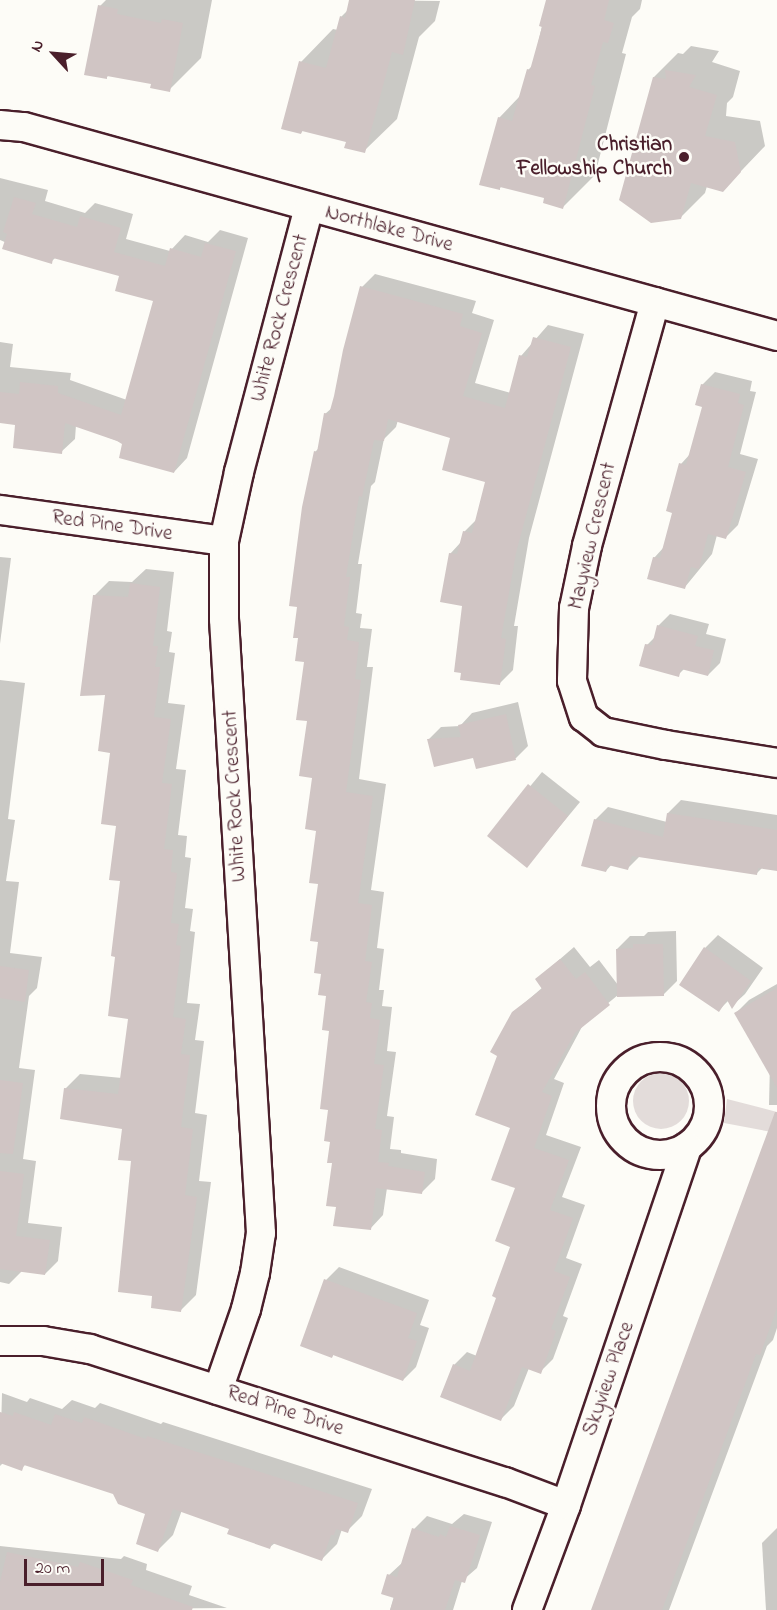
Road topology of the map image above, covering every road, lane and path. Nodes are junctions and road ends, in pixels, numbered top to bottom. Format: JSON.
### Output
{"nodes":[{"id":1,"x":0,"y":124,"type":"edge"},
{"id":2,"x":309,"y":207,"type":"junction"},
{"id":3,"x":655,"y":302,"type":"junction"},
{"id":4,"x":777,"y":336,"type":"edge"},
{"id":5,"x":0,"y":510,"type":"edge"},
{"id":6,"x":224,"y":542,"type":"junction"},
{"id":7,"x":777,"y":763,"type":"edge"},
{"id":8,"x":687,"y":1147,"type":"dead end"},
{"id":9,"x":0,"y":1341,"type":"edge"},
{"id":10,"x":218,"y":1390,"type":"junction"},
{"id":11,"x":566,"y":1505,"type":"junction"},
{"id":12,"x":527,"y":1610,"type":"edge"}],
"edges":[{"from":1,"to":2,"type":"street","name":"Northlake Drive"},
{"from":2,"to":3,"type":"street","name":"Northlake Drive"},
{"from":2,"to":6,"type":"street","name":"White Rock Crescent"},
{"from":3,"to":4,"type":"street","name":"Northlake Drive"},
{"from":3,"to":7,"type":"street","name":"Mayview Crescent"},
{"from":5,"to":6,"type":"street","name":"Red Pine Drive"},
{"from":6,"to":10,"type":"street","name":"White Rock Crescent"},
{"from":8,"to":11,"type":"street","name":"Skyview Place"},
{"from":9,"to":10,"type":"street","name":"Red Pine Drive"},
{"from":10,"to":11,"type":"street","name":"Red Pine Drive"},
{"from":11,"to":12,"type":"street","name":"Skyview Place"}]}
